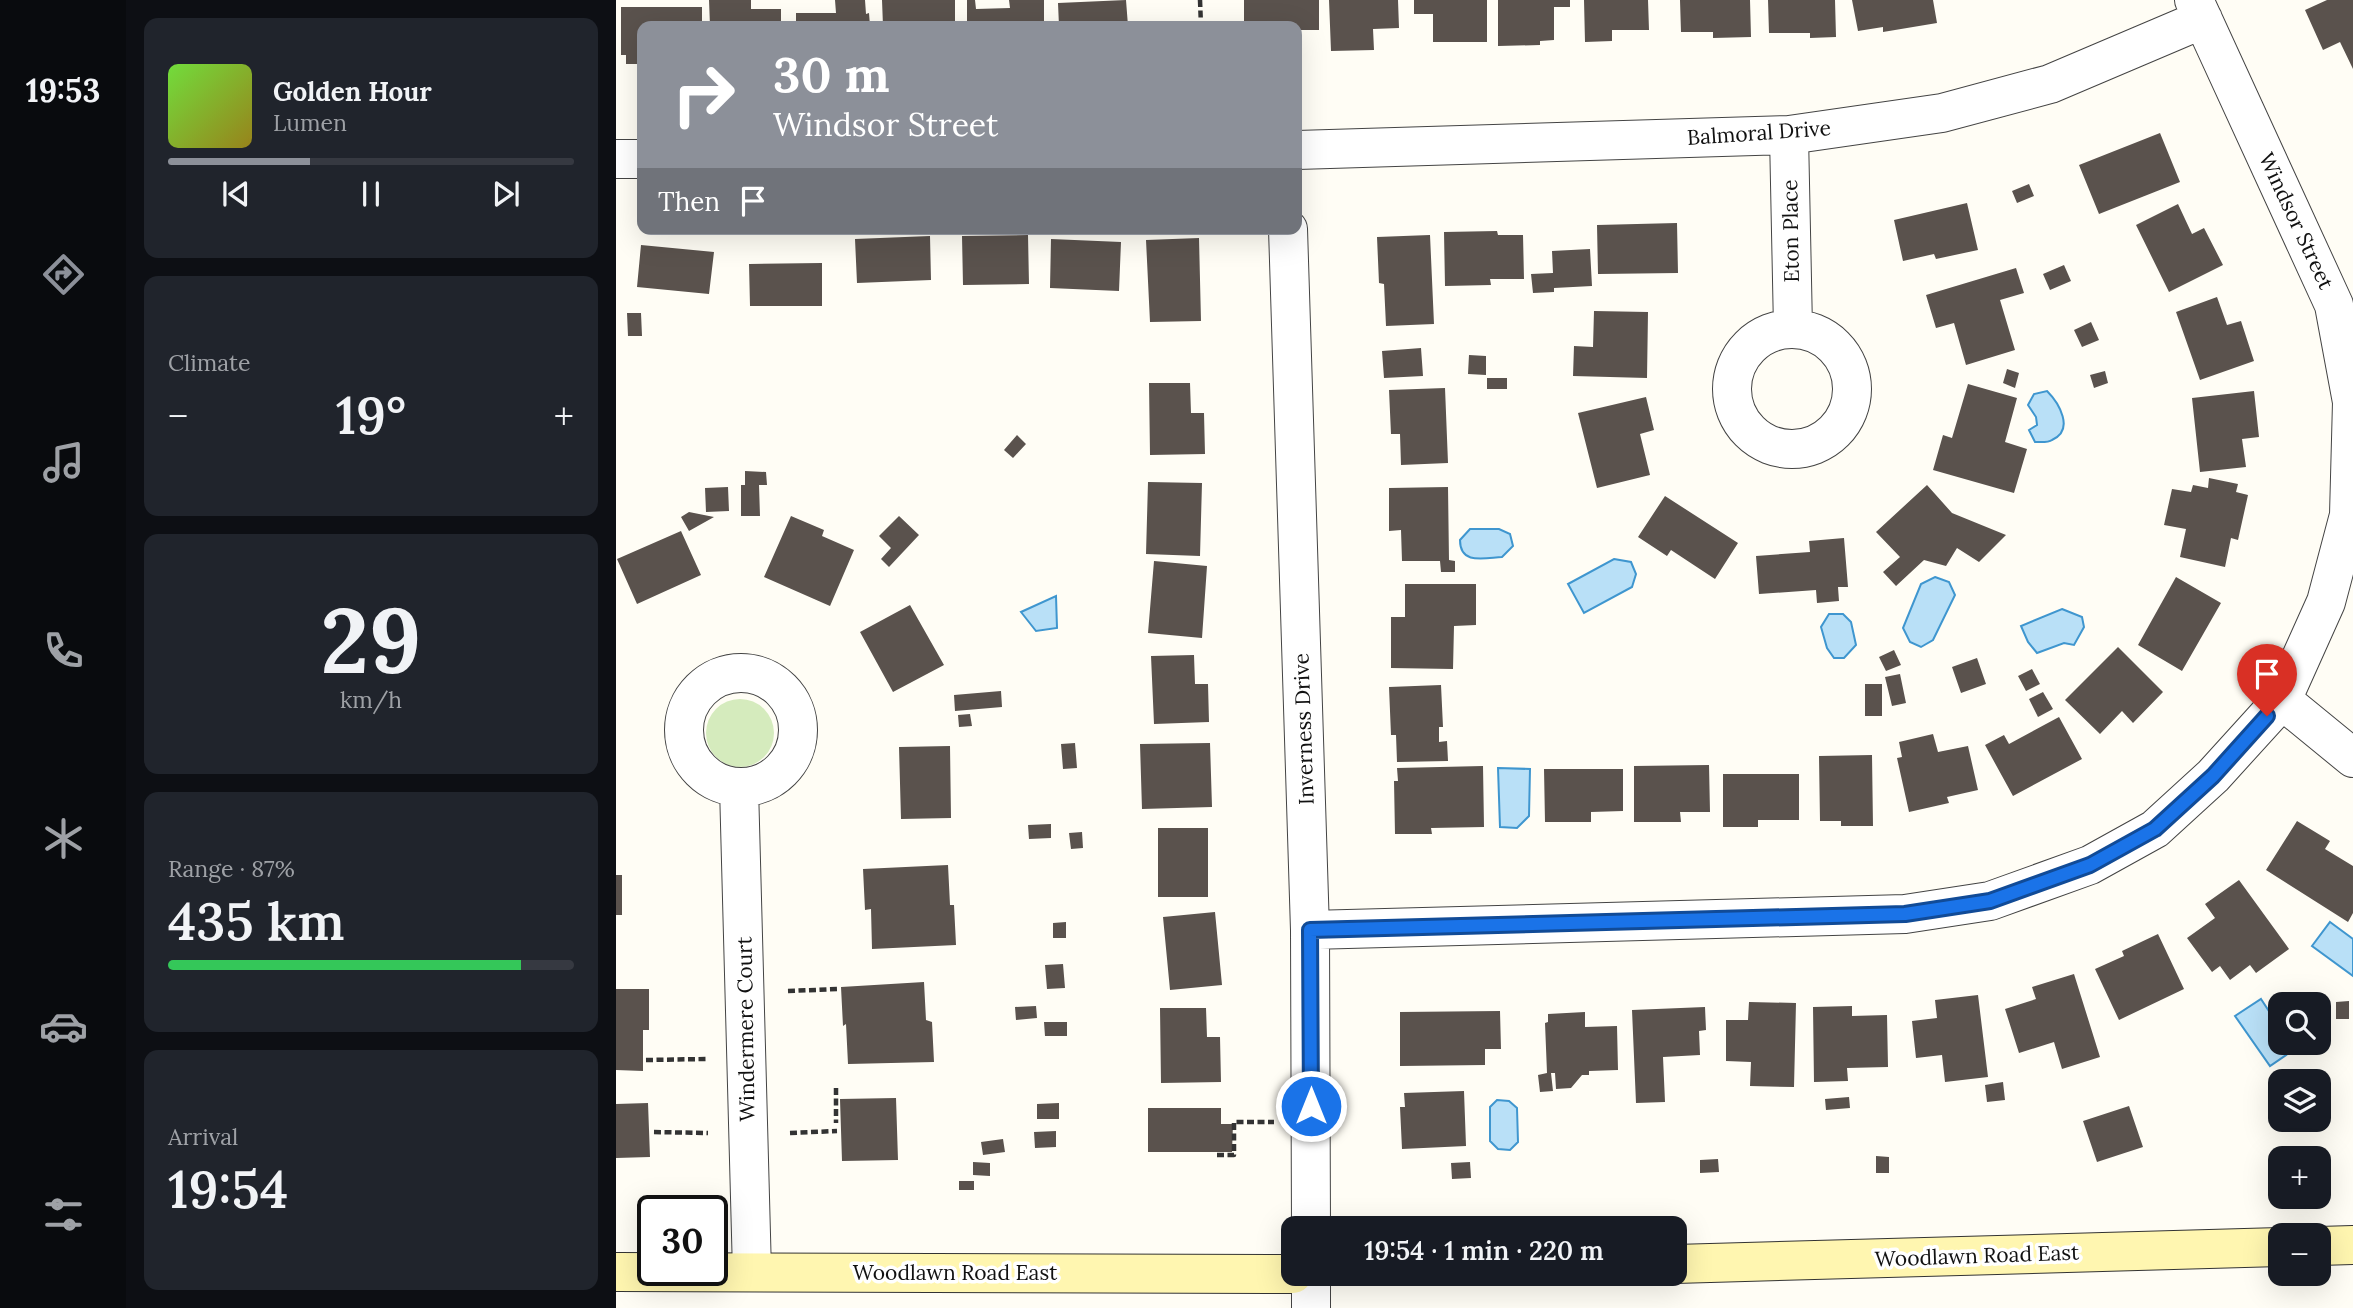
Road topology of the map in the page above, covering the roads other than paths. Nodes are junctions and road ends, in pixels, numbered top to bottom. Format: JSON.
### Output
{"nodes":[{"id":1,"x":2199,"y":9,"type":"edge"},
{"id":2,"x":1789,"y":135,"type":"junction"},
{"id":3,"x":1302,"y":150,"type":"edge"},
{"id":4,"x":616,"y":159,"type":"edge"},
{"id":5,"x":637,"y":159,"type":"edge"},
{"id":6,"x":1289,"y":235,"type":"edge"},
{"id":7,"x":1793,"y":328,"type":"dead end"},
{"id":8,"x":2282,"y":700,"type":"junction"},
{"id":9,"x":2353,"y":758,"type":"edge"},
{"id":10,"x":739,"y":787,"type":"dead end"},
{"id":11,"x":1310,"y":930,"type":"junction"},
{"id":12,"x":1311,"y":1216,"type":"edge"},
{"id":13,"x":2353,"y":1245,"type":"edge"},
{"id":14,"x":2331,"y":1246,"type":"edge"},
{"id":15,"x":2268,"y":1247,"type":"edge"},
{"id":16,"x":1687,"y":1264,"type":"edge"},
{"id":17,"x":616,"y":1272,"type":"edge"},
{"id":18,"x":752,"y":1272,"type":"junction"},
{"id":19,"x":1281,"y":1274,"type":"edge"},
{"id":20,"x":1311,"y":1286,"type":"edge"},
{"id":21,"x":1311,"y":1308,"type":"edge"}],
"edges":[{"from":1,"to":2,"type":"street","name":"Balmoral Drive"},
{"from":1,"to":8,"type":"street","name":"Windsor Street"},
{"from":2,"to":3,"type":"street","name":"Balmoral Drive"},
{"from":2,"to":7,"type":"street","name":"Eton Place"},
{"from":4,"to":5,"type":"street"},
{"from":6,"to":11,"type":"street","name":"Inverness Drive"},
{"from":8,"to":9,"type":"street"},
{"from":8,"to":11,"type":"street","name":"Windsor Street"},
{"from":10,"to":18,"type":"street","name":"Windermere Court"},
{"from":11,"to":12,"type":"street","name":"Inverness Drive"},
{"from":13,"to":14,"type":"main road"},
{"from":15,"to":16,"type":"main road","name":"Woodlawn Road East"},
{"from":17,"to":18,"type":"main road","name":"Woodlawn Road East"},
{"from":18,"to":19,"type":"main road","name":"Woodlawn Road East"},
{"from":20,"to":21,"type":"street"}]}
